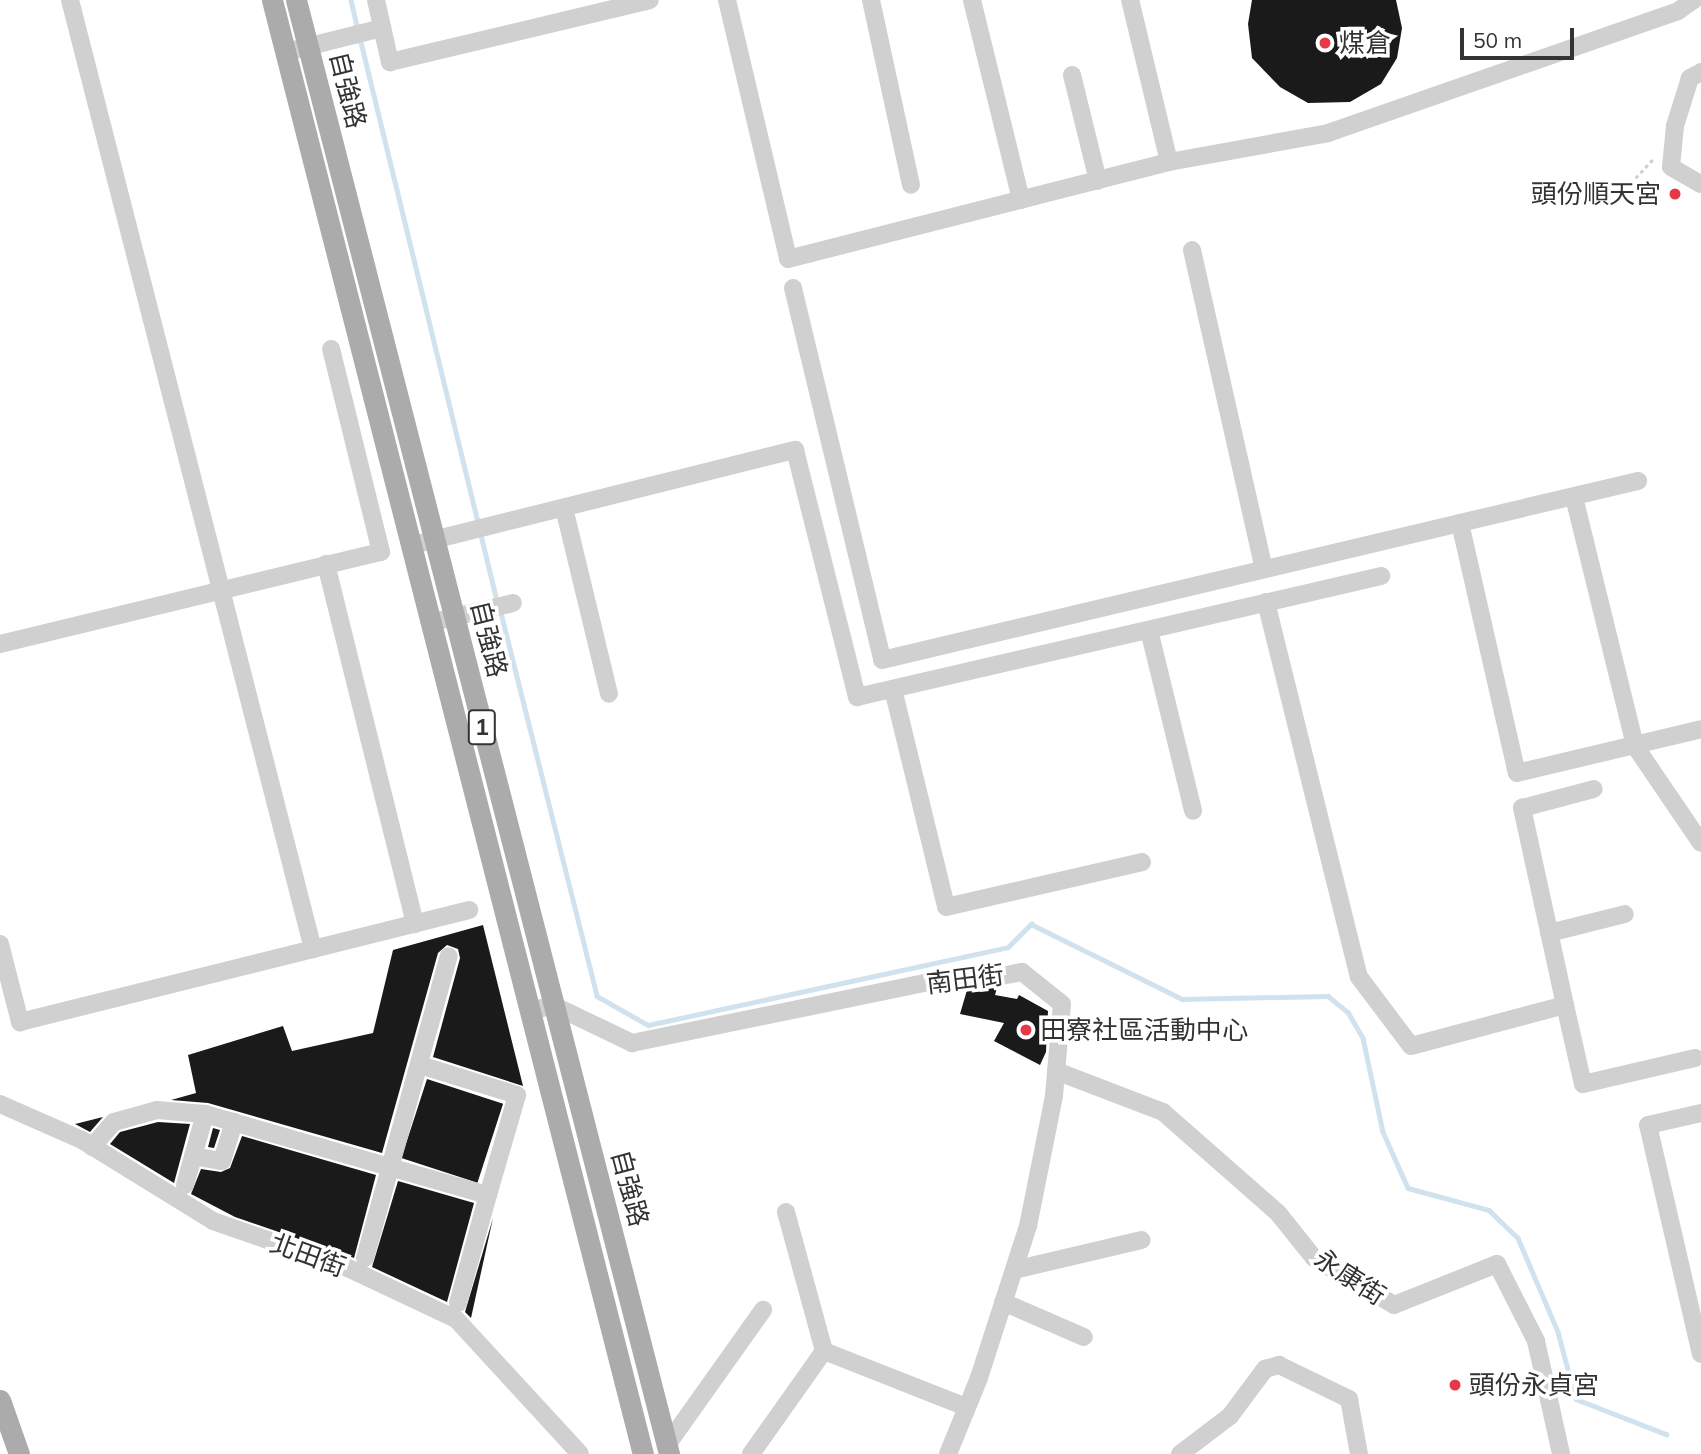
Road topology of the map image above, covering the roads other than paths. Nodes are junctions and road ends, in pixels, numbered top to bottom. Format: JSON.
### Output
{"nodes":[{"id":1,"x":70,"y":0,"type":"edge"},
{"id":2,"x":272,"y":0,"type":"edge"},
{"id":3,"x":296,"y":0,"type":"edge"},
{"id":4,"x":376,"y":0,"type":"edge"},
{"id":5,"x":650,"y":0,"type":"edge"},
{"id":6,"x":726,"y":0,"type":"edge"},
{"id":7,"x":871,"y":0,"type":"edge"},
{"id":8,"x":972,"y":0,"type":"edge"},
{"id":9,"x":1130,"y":0,"type":"edge"},
{"id":10,"x":1694,"y":0,"type":"edge"},
{"id":11,"x":382,"y":28,"type":"junction"},
{"id":12,"x":308,"y":47,"type":"junction"},
{"id":13,"x":286,"y":52,"type":"junction"},
{"id":14,"x":1701,"y":72,"type":"edge"},
{"id":15,"x":1072,"y":75,"type":"dead end"},
{"id":16,"x":1169,"y":162,"type":"junction"},
{"id":17,"x":1097,"y":181,"type":"junction"},
{"id":18,"x":1701,"y":184,"type":"edge"},
{"id":19,"x":911,"y":185,"type":"dead end"},
{"id":20,"x":1021,"y":200,"type":"junction"},
{"id":21,"x":1192,"y":250,"type":"dead end"},
{"id":22,"x":793,"y":288,"type":"dead end"},
{"id":23,"x":331,"y":349,"type":"dead end"},
{"id":24,"x":1638,"y":481,"type":"dead end"},
{"id":25,"x":1574,"y":497,"type":"junction"},
{"id":26,"x":564,"y":508,"type":"junction"},
{"id":27,"x":1460,"y":523,"type":"junction"},
{"id":28,"x":433,"y":538,"type":"junction"},
{"id":29,"x":413,"y":545,"type":"junction"},
{"id":30,"x":326,"y":565,"type":"junction"},
{"id":31,"x":1264,"y":569,"type":"junction"},
{"id":32,"x":1381,"y":576,"type":"dead end"},
{"id":33,"x":222,"y":590,"type":"junction"},
{"id":34,"x":1265,"y":602,"type":"junction"},
{"id":35,"x":513,"y":603,"type":"dead end"},
{"id":36,"x":454,"y":616,"type":"junction"},
{"id":37,"x":433,"y":622,"type":"junction"},
{"id":38,"x":1149,"y":630,"type":"junction"},
{"id":39,"x":0,"y":644,"type":"edge"},
{"id":40,"x":893,"y":689,"type":"junction"},
{"id":41,"x":609,"y":694,"type":"dead end"},
{"id":42,"x":1701,"y":729,"type":"edge"},
{"id":43,"x":1635,"y":746,"type":"junction"},
{"id":44,"x":1594,"y":789,"type":"dead end"},
{"id":45,"x":1193,"y":811,"type":"dead end"},
{"id":46,"x":1701,"y":843,"type":"edge"},
{"id":47,"x":1142,"y":862,"type":"dead end"},
{"id":48,"x":469,"y":910,"type":"dead end"},
{"id":49,"x":1625,"y":914,"type":"dead end"},
{"id":50,"x":415,"y":923,"type":"junction"},
{"id":51,"x":1549,"y":933,"type":"junction"},
{"id":52,"x":0,"y":944,"type":"edge"},
{"id":53,"x":313,"y":949,"type":"junction"},
{"id":54,"x":449,"y":956,"type":"dead end"},
{"id":55,"x":553,"y":1005,"type":"junction"},
{"id":56,"x":1565,"y":1005,"type":"junction"},
{"id":57,"x":531,"y":1010,"type":"junction"},
{"id":58,"x":1695,"y":1058,"type":"dead end"},
{"id":59,"x":420,"y":1065,"type":"junction"},
{"id":60,"x":1056,"y":1070,"type":"junction"},
{"id":61,"x":0,"y":1104,"type":"edge"},
{"id":62,"x":1701,"y":1113,"type":"edge"},
{"id":63,"x":205,"y":1114,"type":"junction"},
{"id":64,"x":234,"y":1122,"type":"junction"},
{"id":65,"x":92,"y":1147,"type":"junction"},
{"id":66,"x":194,"y":1156,"type":"junction"},
{"id":67,"x":390,"y":1167,"type":"junction"},
{"id":68,"x":185,"y":1185,"type":"dead end"},
{"id":69,"x":488,"y":1195,"type":"junction"},
{"id":70,"x":786,"y":1212,"type":"dead end"},
{"id":71,"x":1142,"y":1240,"type":"dead end"},
{"id":72,"x":365,"y":1258,"type":"dead end"},
{"id":73,"x":1014,"y":1270,"type":"junction"},
{"id":74,"x":1003,"y":1302,"type":"junction"},
{"id":75,"x":458,"y":1303,"type":"dead end"},
{"id":76,"x":763,"y":1310,"type":"dead end"},
{"id":77,"x":1084,"y":1337,"type":"dead end"},
{"id":78,"x":824,"y":1351,"type":"junction"},
{"id":79,"x":1701,"y":1354,"type":"edge"},
{"id":80,"x":0,"y":1400,"type":"edge"},
{"id":81,"x":967,"y":1407,"type":"junction"},
{"id":82,"x":668,"y":1450,"type":"edge"},
{"id":83,"x":19,"y":1454,"type":"edge"},
{"id":84,"x":580,"y":1454,"type":"edge"},
{"id":85,"x":643,"y":1454,"type":"edge"},
{"id":86,"x":751,"y":1454,"type":"edge"},
{"id":87,"x":948,"y":1454,"type":"edge"},
{"id":88,"x":1180,"y":1454,"type":"edge"},
{"id":89,"x":1359,"y":1454,"type":"edge"},
{"id":90,"x":1562,"y":1454,"type":"edge"}],
"edges":[{"from":1,"to":33,"type":"street"},
{"from":2,"to":13,"type":"main road","name":"自強路","number":"1"},
{"from":3,"to":12,"type":"main road","name":"自強路","number":"1"},
{"from":4,"to":11,"type":"street"},
{"from":5,"to":11,"type":"street"},
{"from":6,"to":20,"type":"street"},
{"from":7,"to":19,"type":"street"},
{"from":8,"to":20,"type":"street"},
{"from":9,"to":16,"type":"street"},
{"from":10,"to":16,"type":"street"},
{"from":11,"to":12,"type":"street"},
{"from":12,"to":13,"type":"street"},
{"from":12,"to":28,"type":"main road","name":"自強路","number":"1"},
{"from":13,"to":29,"type":"main road","name":"自強路","number":"1"},
{"from":14,"to":18,"type":"street"},
{"from":15,"to":17,"type":"street"},
{"from":16,"to":17,"type":"street"},
{"from":17,"to":20,"type":"street"},
{"from":21,"to":31,"type":"street"},
{"from":22,"to":31,"type":"street"},
{"from":23,"to":30,"type":"street"},
{"from":24,"to":25,"type":"street"},
{"from":25,"to":27,"type":"street"},
{"from":25,"to":43,"type":"street"},
{"from":26,"to":28,"type":"street"},
{"from":26,"to":40,"type":"street"},
{"from":26,"to":41,"type":"street"},
{"from":27,"to":31,"type":"street"},
{"from":27,"to":43,"type":"street"},
{"from":28,"to":29,"type":"street"},
{"from":28,"to":36,"type":"main road","name":"自強路","number":"1"},
{"from":29,"to":37,"type":"main road","name":"自強路","number":"1"},
{"from":30,"to":33,"type":"street"},
{"from":30,"to":50,"type":"street"},
{"from":32,"to":34,"type":"street"},
{"from":33,"to":39,"type":"street"},
{"from":33,"to":53,"type":"street"},
{"from":34,"to":38,"type":"street"},
{"from":34,"to":56,"type":"street"},
{"from":35,"to":36,"type":"street"},
{"from":36,"to":37,"type":"street"},
{"from":36,"to":55,"type":"main road","name":"自強路","number":"1"},
{"from":37,"to":57,"type":"main road","name":"自強路","number":"1"},
{"from":38,"to":40,"type":"street"},
{"from":38,"to":45,"type":"street"},
{"from":40,"to":47,"type":"street"},
{"from":42,"to":43,"type":"street"},
{"from":43,"to":46,"type":"street"},
{"from":44,"to":51,"type":"street"},
{"from":48,"to":50,"type":"street"},
{"from":49,"to":51,"type":"street"},
{"from":50,"to":53,"type":"street"},
{"from":51,"to":56,"type":"street"},
{"from":52,"to":53,"type":"street"},
{"from":54,"to":59,"type":"street"},
{"from":55,"to":57,"type":"street"},
{"from":55,"to":60,"type":"street","name":"南田街"},
{"from":55,"to":82,"type":"main road","name":"自強路","number":"1"},
{"from":56,"to":58,"type":"street"},
{"from":57,"to":85,"type":"main road","name":"自強路","number":"1"},
{"from":59,"to":67,"type":"street"},
{"from":59,"to":69,"type":"street"},
{"from":60,"to":73,"type":"street","name":"南田街"},
{"from":60,"to":90,"type":"street","name":"永康街"},
{"from":61,"to":65,"type":"street","name":"北田街"},
{"from":62,"to":79,"type":"street"},
{"from":63,"to":64,"type":"street"},
{"from":63,"to":65,"type":"street"},
{"from":63,"to":66,"type":"street"},
{"from":64,"to":66,"type":"street"},
{"from":64,"to":67,"type":"street"},
{"from":65,"to":84,"type":"street","name":"北田街"},
{"from":66,"to":68,"type":"street"},
{"from":67,"to":69,"type":"street"},
{"from":67,"to":72,"type":"street"},
{"from":69,"to":75,"type":"street"},
{"from":70,"to":78,"type":"street"},
{"from":71,"to":73,"type":"street"},
{"from":73,"to":74,"type":"street","name":"南田街"},
{"from":74,"to":77,"type":"street"},
{"from":74,"to":81,"type":"street","name":"南田街"},
{"from":76,"to":82,"type":"street"},
{"from":78,"to":81,"type":"street"},
{"from":78,"to":86,"type":"street"},
{"from":80,"to":83,"type":"main road"},
{"from":81,"to":87,"type":"street","name":"南田街"},
{"from":88,"to":89,"type":"street"}]}
